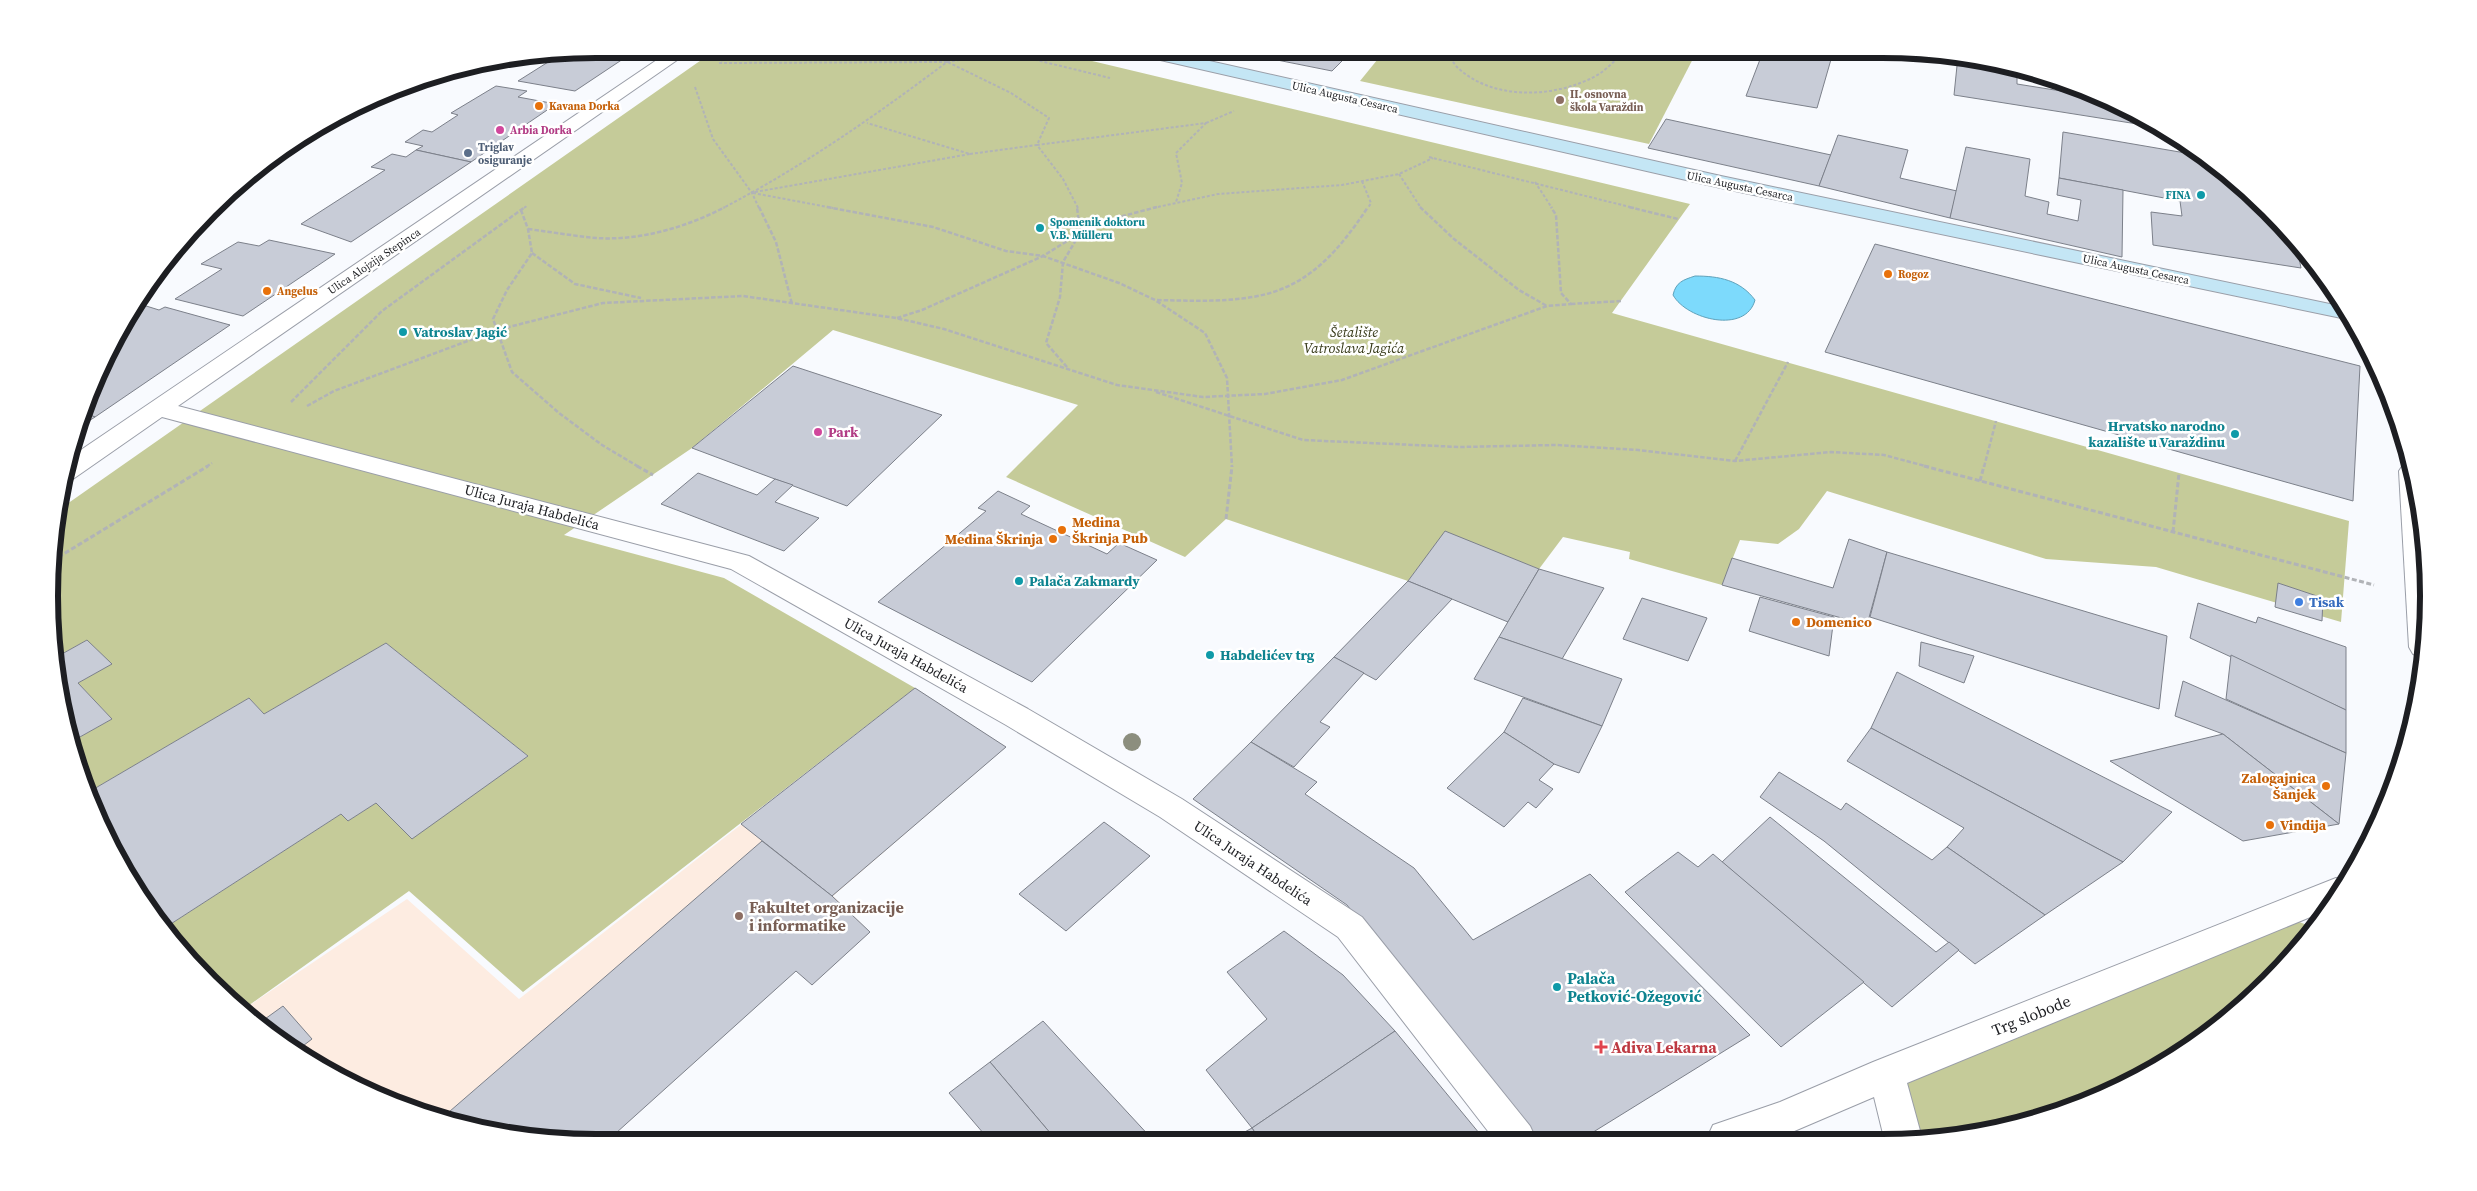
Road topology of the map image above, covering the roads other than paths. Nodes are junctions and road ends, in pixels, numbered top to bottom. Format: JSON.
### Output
{"nodes":[{"id":1,"x":671,"y":58,"type":"edge"},
{"id":2,"x":1174,"y":58,"type":"edge"},
{"id":3,"x":2338,"y":312,"type":"edge"},
{"id":4,"x":160,"y":409,"type":"junction"},
{"id":5,"x":74,"y":467,"type":"edge"},
{"id":6,"x":2417,"y":544,"type":"edge"},
{"id":7,"x":2420,"y":597,"type":"edge"},
{"id":8,"x":2328,"y":895,"type":"edge"},
{"id":9,"x":1886,"y":1074,"type":"junction"},
{"id":10,"x":1902,"y":1133,"type":"edge"},
{"id":11,"x":1513,"y":1134,"type":"edge"},
{"id":12,"x":1738,"y":1134,"type":"edge"}],
"edges":[{"from":1,"to":4,"type":"street","name":"Ulica Alojzija Stepinca"},
{"from":2,"to":3,"type":"main road","name":"Ulica Augusta Cesarca"},
{"from":4,"to":5,"type":"street","name":"Ulica Alojzija Stepinca"},
{"from":4,"to":11,"type":"street","name":"Ulica Juraja Habdelića"},
{"from":6,"to":7,"type":"street"},
{"from":8,"to":9,"type":"street","name":"Trg slobode"},
{"from":9,"to":10,"type":"street"},
{"from":9,"to":12,"type":"street","name":"Trg slobode"}]}
